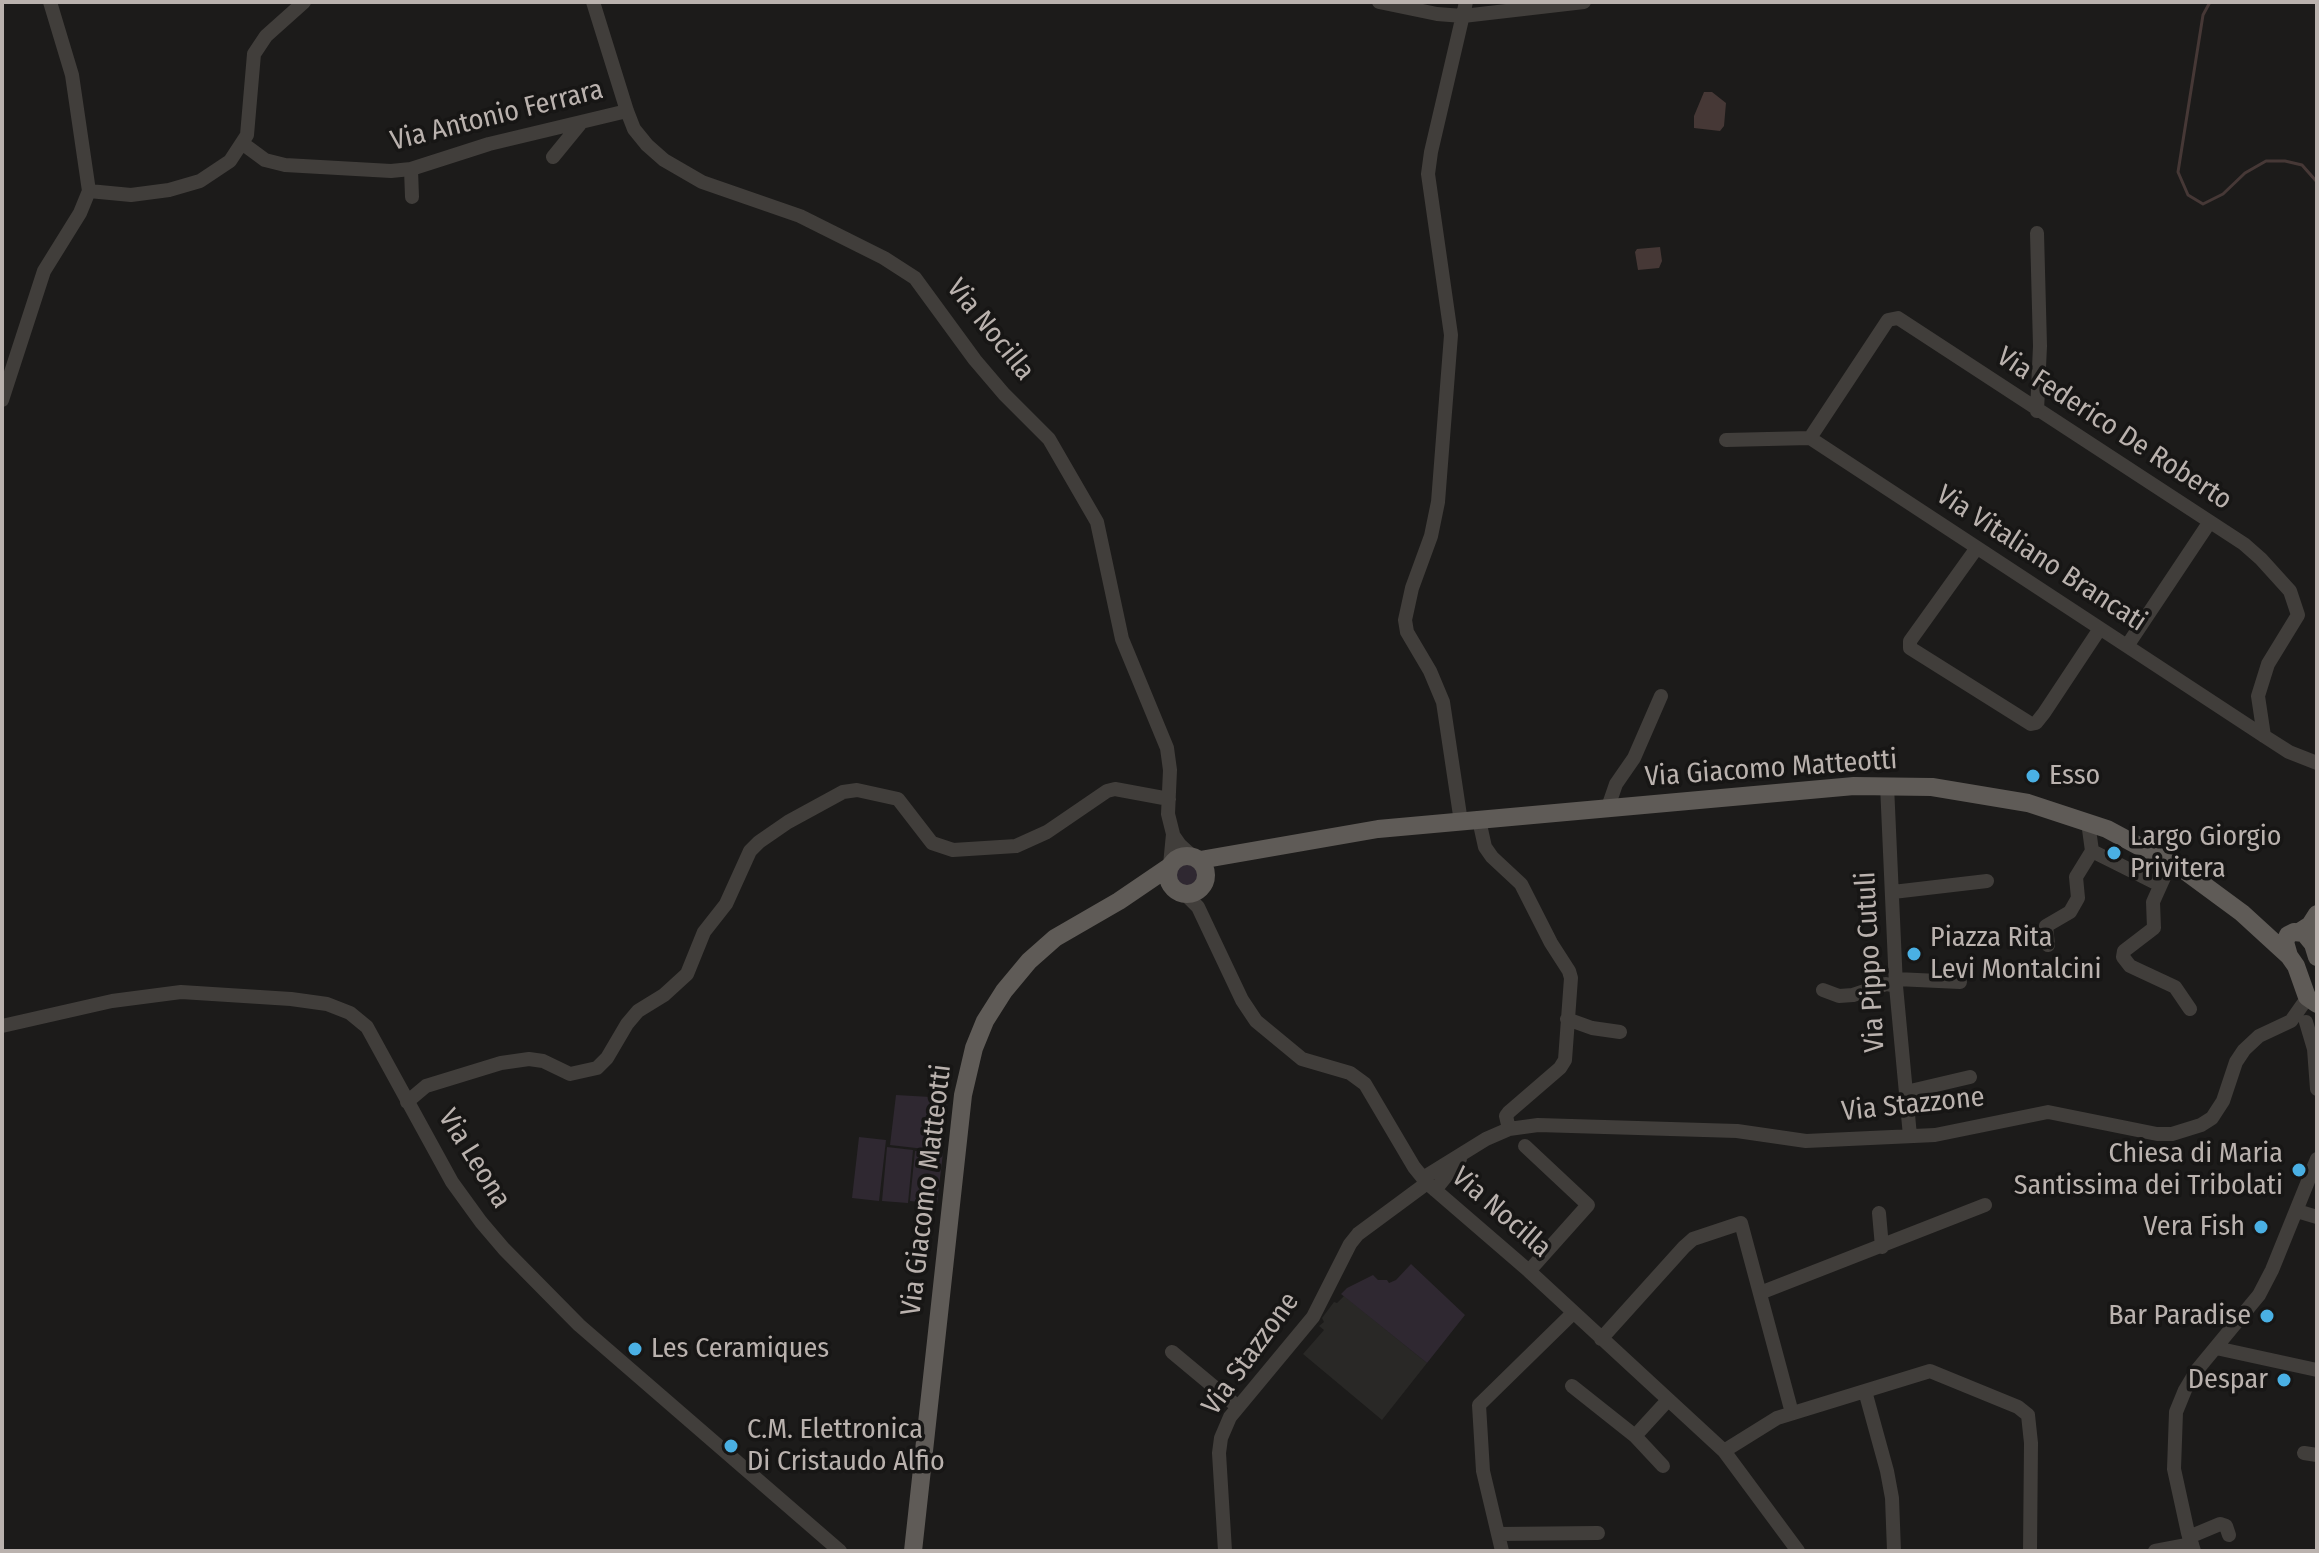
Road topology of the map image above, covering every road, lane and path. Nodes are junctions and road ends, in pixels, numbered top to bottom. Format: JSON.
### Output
{"nodes":[{"id":1,"x":50,"y":2,"type":"edge"},
{"id":2,"x":304,"y":2,"type":"edge"},
{"id":3,"x":593,"y":2,"type":"edge"},
{"id":4,"x":1379,"y":2,"type":"edge"},
{"id":5,"x":1584,"y":2,"type":"edge"},
{"id":6,"x":1464,"y":9,"type":"edge"},
{"id":7,"x":627,"y":111,"type":"junction"},
{"id":8,"x":581,"y":124,"type":"junction"},
{"id":9,"x":242,"y":143,"type":"junction"},
{"id":10,"x":553,"y":157,"type":"dead end"},
{"id":11,"x":411,"y":169,"type":"junction"},
{"id":12,"x":89,"y":191,"type":"junction"},
{"id":13,"x":412,"y":197,"type":"dead end"},
{"id":14,"x":2037,"y":233,"type":"dead end"},
{"id":15,"x":2,"y":400,"type":"edge"},
{"id":16,"x":2037,"y":411,"type":"junction"},
{"id":17,"x":1810,"y":438,"type":"junction"},
{"id":18,"x":1726,"y":440,"type":"dead end"},
{"id":19,"x":2209,"y":523,"type":"junction"},
{"id":20,"x":1976,"y":549,"type":"junction"},
{"id":21,"x":2099,"y":630,"type":"junction"},
{"id":22,"x":2127,"y":646,"type":"junction"},
{"id":23,"x":1661,"y":696,"type":"dead end"},
{"id":24,"x":2264,"y":736,"type":"junction"},
{"id":25,"x":2317,"y":763,"type":"edge"},
{"id":26,"x":1887,"y":785,"type":"junction"},
{"id":27,"x":1169,"y":799,"type":"junction"},
{"id":28,"x":1607,"y":810,"type":"junction"},
{"id":29,"x":1470,"y":821,"type":"junction"},
{"id":30,"x":2088,"y":822,"type":"junction"},
{"id":31,"x":1173,"y":834,"type":"junction"},
{"id":32,"x":1277,"y":847,"type":"junction"},
{"id":33,"x":2092,"y":851,"type":"junction"},
{"id":34,"x":1196,"y":858,"type":"junction"},
{"id":35,"x":2171,"y":862,"type":"junction"},
{"id":36,"x":1170,"y":866,"type":"junction"},
{"id":37,"x":1987,"y":881,"type":"dead end"},
{"id":38,"x":2160,"y":885,"type":"junction"},
{"id":39,"x":1893,"y":892,"type":"junction"},
{"id":40,"x":1194,"y":893,"type":"junction"},
{"id":41,"x":1119,"y":901,"type":"junction"},
{"id":42,"x":2242,"y":913,"type":"junction"},
{"id":43,"x":2317,"y":916,"type":"edge"},
{"id":44,"x":2306,"y":941,"type":"edge"},
{"id":45,"x":2048,"y":945,"type":"dead end"},
{"id":46,"x":2289,"y":956,"type":"junction"},
{"id":47,"x":1896,"y":982,"type":"junction"},
{"id":48,"x":1960,"y":982,"type":"dead end"},
{"id":49,"x":1823,"y":990,"type":"dead end"},
{"id":50,"x":2308,"y":999,"type":"edge"},
{"id":51,"x":2190,"y":1009,"type":"dead end"},
{"id":52,"x":1567,"y":1019,"type":"junction"},
{"id":53,"x":2313,"y":1024,"type":"edge"},
{"id":54,"x":2,"y":1026,"type":"edge"},
{"id":55,"x":1620,"y":1032,"type":"dead end"},
{"id":56,"x":1970,"y":1077,"type":"dead end"},
{"id":57,"x":2317,"y":1089,"type":"edge"},
{"id":58,"x":1906,"y":1092,"type":"junction"},
{"id":59,"x":407,"y":1102,"type":"junction"},
{"id":60,"x":1509,"y":1129,"type":"junction"},
{"id":61,"x":1910,"y":1136,"type":"junction"},
{"id":62,"x":1525,"y":1146,"type":"dead end"},
{"id":63,"x":2317,"y":1159,"type":"edge"},
{"id":64,"x":1428,"y":1183,"type":"junction"},
{"id":65,"x":1985,"y":1205,"type":"dead end"},
{"id":66,"x":2297,"y":1211,"type":"junction"},
{"id":67,"x":1879,"y":1213,"type":"dead end"},
{"id":68,"x":2317,"y":1217,"type":"edge"},
{"id":69,"x":1882,"y":1247,"type":"junction"},
{"id":70,"x":1529,"y":1271,"type":"junction"},
{"id":71,"x":1760,"y":1293,"type":"junction"},
{"id":72,"x":1573,"y":1313,"type":"junction"},
{"id":73,"x":1601,"y":1339,"type":"junction"},
{"id":74,"x":2216,"y":1348,"type":"junction"},
{"id":75,"x":1172,"y":1352,"type":"dead end"},
{"id":76,"x":2317,"y":1370,"type":"edge"},
{"id":77,"x":1572,"y":1386,"type":"dead end"},
{"id":78,"x":1865,"y":1391,"type":"junction"},
{"id":79,"x":1668,"y":1400,"type":"junction"},
{"id":80,"x":1238,"y":1407,"type":"junction"},
{"id":81,"x":1792,"y":1413,"type":"junction"},
{"id":82,"x":1635,"y":1436,"type":"junction"},
{"id":83,"x":1724,"y":1451,"type":"junction"},
{"id":84,"x":1663,"y":1466,"type":"dead end"},
{"id":85,"x":1598,"y":1533,"type":"dead end"},
{"id":86,"x":1499,"y":1534,"type":"junction"},
{"id":87,"x":2229,"y":1535,"type":"dead end"},
{"id":88,"x":2192,"y":1544,"type":"edge"},
{"id":89,"x":840,"y":1551,"type":"edge"},
{"id":90,"x":913,"y":1551,"type":"edge"},
{"id":91,"x":1225,"y":1551,"type":"edge"},
{"id":92,"x":1502,"y":1551,"type":"edge"},
{"id":93,"x":1798,"y":1551,"type":"edge"},
{"id":94,"x":1894,"y":1551,"type":"edge"},
{"id":95,"x":2030,"y":1551,"type":"edge"},
{"id":96,"x":2155,"y":1551,"type":"edge"}],
"edges":[{"from":1,"to":12,"type":"street"},
{"from":2,"to":9,"type":"street"},
{"from":3,"to":7,"type":"street","name":"Via Nocilla"},
{"from":4,"to":6,"type":"street"},
{"from":5,"to":6,"type":"street"},
{"from":6,"to":29,"type":"street"},
{"from":7,"to":8,"type":"street","name":"Via Antonio Ferrara"},
{"from":7,"to":27,"type":"street","name":"Via Nocilla"},
{"from":8,"to":10,"type":"street"},
{"from":8,"to":11,"type":"street","name":"Via Antonio Ferrara"},
{"from":9,"to":11,"type":"street","name":"Via Antonio Ferrara"},
{"from":9,"to":12,"type":"street"},
{"from":11,"to":13,"type":"street"},
{"from":12,"to":15,"type":"street"},
{"from":14,"to":16,"type":"street"},
{"from":16,"to":17,"type":"street","name":"Via Federico De Roberto"},
{"from":16,"to":19,"type":"street","name":"Via Federico De Roberto"},
{"from":17,"to":18,"type":"street"},
{"from":17,"to":20,"type":"street","name":"Via Vitaliano Brancati"},
{"from":19,"to":22,"type":"street"},
{"from":19,"to":24,"type":"street","name":"Via Federico De Roberto"},
{"from":20,"to":21,"type":"street","name":"Via Vitaliano Brancati"},
{"from":20,"to":21,"type":"street"},
{"from":21,"to":22,"type":"street","name":"Via Vitaliano Brancati"},
{"from":22,"to":24,"type":"street","name":"Via Vitaliano Brancati"},
{"from":23,"to":28,"type":"street"},
{"from":24,"to":25,"type":"street","name":"Via Vitaliano Brancati"},
{"from":26,"to":28,"type":"main road","name":"Via Giacomo Matteotti"},
{"from":26,"to":30,"type":"main road","name":"Via Giacomo Matteotti"},
{"from":26,"to":39,"type":"street","name":"Via Pippo Cutuli"},
{"from":27,"to":31,"type":"street","name":"Via Nocilla"},
{"from":27,"to":59,"type":"street"},
{"from":28,"to":29,"type":"main road","name":"Via Giacomo Matteotti"},
{"from":29,"to":32,"type":"main road","name":"Via Giacomo Matteotti"},
{"from":29,"to":52,"type":"street"},
{"from":30,"to":33,"type":"street"},
{"from":30,"to":35,"type":"main road","name":"Via Giacomo Matteotti"},
{"from":31,"to":34,"type":"street"},
{"from":31,"to":36,"type":"street","name":"Via Nocilla"},
{"from":32,"to":34,"type":"main road","name":"Via Giacomo Matteotti"},
{"from":32,"to":40,"type":"main road"},
{"from":33,"to":38,"type":"street"},
{"from":33,"to":45,"type":"street"},
{"from":34,"to":36,"type":"main road","name":"Via Giacomo Matteotti"},
{"from":34,"to":40,"type":"main road"},
{"from":35,"to":38,"type":"street"},
{"from":35,"to":42,"type":"main road","name":"Via Giacomo Matteotti"},
{"from":36,"to":40,"type":"main road"},
{"from":36,"to":41,"type":"main road","name":"Via Giacomo Matteotti"},
{"from":37,"to":39,"type":"street"},
{"from":38,"to":51,"type":"street"},
{"from":39,"to":47,"type":"street","name":"Via Pippo Cutuli"},
{"from":40,"to":41,"type":"main road"},
{"from":40,"to":64,"type":"street","name":"Via Nocilla"},
{"from":41,"to":90,"type":"main road","name":"Via Giacomo Matteotti"},
{"from":42,"to":44,"type":"main road"},
{"from":42,"to":46,"type":"main road"},
{"from":43,"to":44,"type":"main road"},
{"from":44,"to":46,"type":"main road"},
{"from":46,"to":50,"type":"main road"},
{"from":47,"to":48,"type":"street"},
{"from":47,"to":49,"type":"street"},
{"from":47,"to":58,"type":"street","name":"Via Pippo Cutuli"},
{"from":50,"to":53,"type":"street"},
{"from":50,"to":61,"type":"street","name":"Via Stazzone"},
{"from":52,"to":55,"type":"street"},
{"from":52,"to":60,"type":"street"},
{"from":53,"to":57,"type":"street"},
{"from":54,"to":59,"type":"street","name":"Via Leona"},
{"from":56,"to":58,"type":"street"},
{"from":58,"to":61,"type":"street","name":"Via Pippo Cutuli"},
{"from":59,"to":89,"type":"street","name":"Via Leona"},
{"from":60,"to":61,"type":"street","name":"Via Stazzone"},
{"from":60,"to":64,"type":"street","name":"Via Stazzone"},
{"from":62,"to":70,"type":"street"},
{"from":63,"to":66,"type":"street"},
{"from":64,"to":70,"type":"street","name":"Via Nocilla"},
{"from":64,"to":80,"type":"street","name":"Via Stazzone"},
{"from":65,"to":69,"type":"street"},
{"from":66,"to":68,"type":"street"},
{"from":66,"to":74,"type":"street"},
{"from":67,"to":69,"type":"street"},
{"from":69,"to":71,"type":"street"},
{"from":70,"to":72,"type":"street","name":"Via Nocilla"},
{"from":71,"to":73,"type":"street"},
{"from":71,"to":81,"type":"street"},
{"from":72,"to":73,"type":"street","name":"Via Nocilla"},
{"from":72,"to":86,"type":"street"},
{"from":73,"to":79,"type":"street","name":"Via Nocilla"},
{"from":74,"to":76,"type":"street"},
{"from":74,"to":88,"type":"street"},
{"from":75,"to":80,"type":"street"},
{"from":77,"to":82,"type":"street"},
{"from":78,"to":81,"type":"street"},
{"from":78,"to":94,"type":"street"},
{"from":78,"to":95,"type":"street"},
{"from":79,"to":82,"type":"street"},
{"from":79,"to":83,"type":"street","name":"Via Nocilla"},
{"from":80,"to":91,"type":"street","name":"Via Stazzone"},
{"from":81,"to":83,"type":"street"},
{"from":82,"to":84,"type":"street"},
{"from":83,"to":93,"type":"street","name":"Via Nocilla"},
{"from":85,"to":86,"type":"street"},
{"from":86,"to":92,"type":"street"},
{"from":87,"to":88,"type":"street"},
{"from":88,"to":96,"type":"street"}]}
